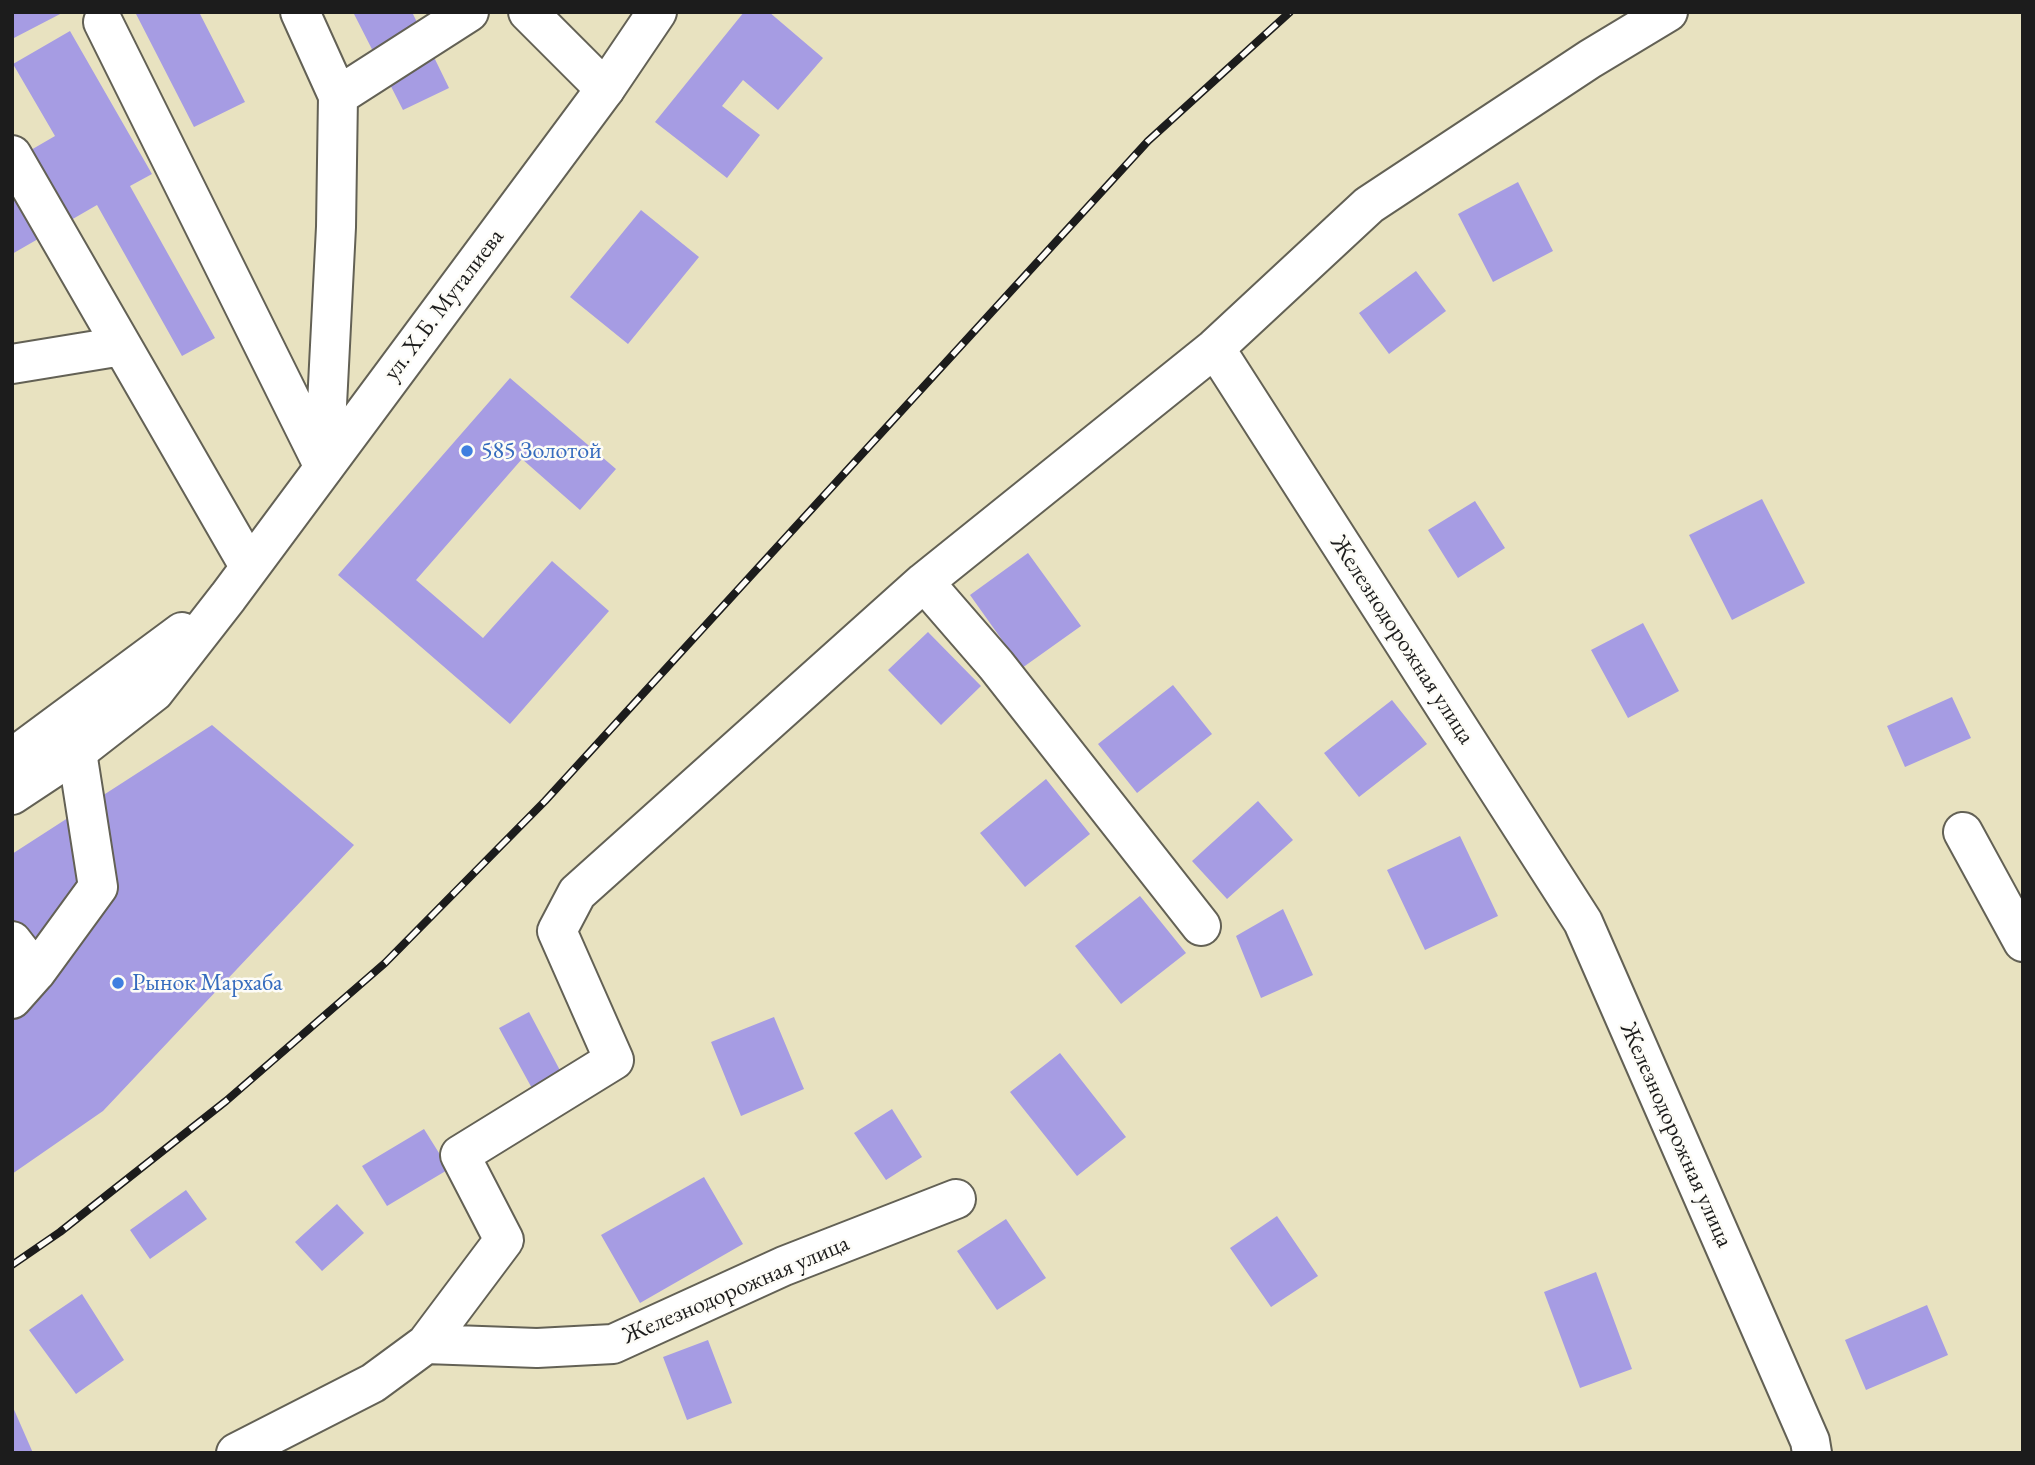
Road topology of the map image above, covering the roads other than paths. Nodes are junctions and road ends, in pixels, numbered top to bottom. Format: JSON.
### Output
{"nodes":[{"id":1,"x":300,"y":12,"type":"edge"},
{"id":2,"x":469,"y":12,"type":"edge"},
{"id":3,"x":528,"y":12,"type":"edge"},
{"id":4,"x":657,"y":12,"type":"edge"},
{"id":5,"x":1668,"y":12,"type":"edge"},
{"id":6,"x":103,"y":22,"type":"dead end"},
{"id":7,"x":605,"y":89,"type":"junction"},
{"id":8,"x":338,"y":96,"type":"junction"},
{"id":9,"x":12,"y":155,"type":"edge"},
{"id":10,"x":122,"y":346,"type":"junction"},
{"id":11,"x":1215,"y":348,"type":"junction"},
{"id":12,"x":12,"y":364,"type":"edge"},
{"id":13,"x":324,"y":467,"type":"junction"},
{"id":14,"x":239,"y":581,"type":"junction"},
{"id":15,"x":924,"y":582,"type":"junction"},
{"id":16,"x":77,"y":752,"type":"junction"},
{"id":17,"x":12,"y":758,"type":"edge"},
{"id":18,"x":12,"y":795,"type":"edge"},
{"id":19,"x":1963,"y":832,"type":"dead end"},
{"id":20,"x":1201,"y":926,"type":"dead end"},
{"id":21,"x":12,"y":941,"type":"edge"},
{"id":22,"x":2023,"y":942,"type":"edge"},
{"id":23,"x":24,"y":986,"type":"edge"},
{"id":24,"x":956,"y":1199,"type":"dead end"},
{"id":25,"x":426,"y":1343,"type":"junction"},
{"id":26,"x":236,"y":1453,"type":"edge"},
{"id":27,"x":1812,"y":1453,"type":"edge"}],
"edges":[{"from":1,"to":8,"type":"street"},
{"from":2,"to":8,"type":"street"},
{"from":3,"to":7,"type":"street"},
{"from":4,"to":7,"type":"street","name":"ул. Х.Б. Муталиева"},
{"from":5,"to":11,"type":"street"},
{"from":6,"to":13,"type":"street"},
{"from":7,"to":13,"type":"street","name":"ул. Х.Б. Муталиева"},
{"from":8,"to":13,"type":"street"},
{"from":9,"to":10,"type":"street"},
{"from":10,"to":12,"type":"street"},
{"from":10,"to":14,"type":"street"},
{"from":11,"to":15,"type":"street"},
{"from":11,"to":27,"type":"street","name":"Железнодорожная улица"},
{"from":13,"to":14,"type":"street","name":"ул. Х.Б. Муталиева"},
{"from":14,"to":16,"type":"street"},
{"from":14,"to":17,"type":"street"},
{"from":15,"to":20,"type":"street"},
{"from":15,"to":25,"type":"street"},
{"from":16,"to":18,"type":"street"},
{"from":16,"to":23,"type":"street"},
{"from":19,"to":22,"type":"street"},
{"from":21,"to":23,"type":"street"},
{"from":24,"to":25,"type":"street","name":"Железнодорожная улица"},
{"from":25,"to":26,"type":"street"}]}
